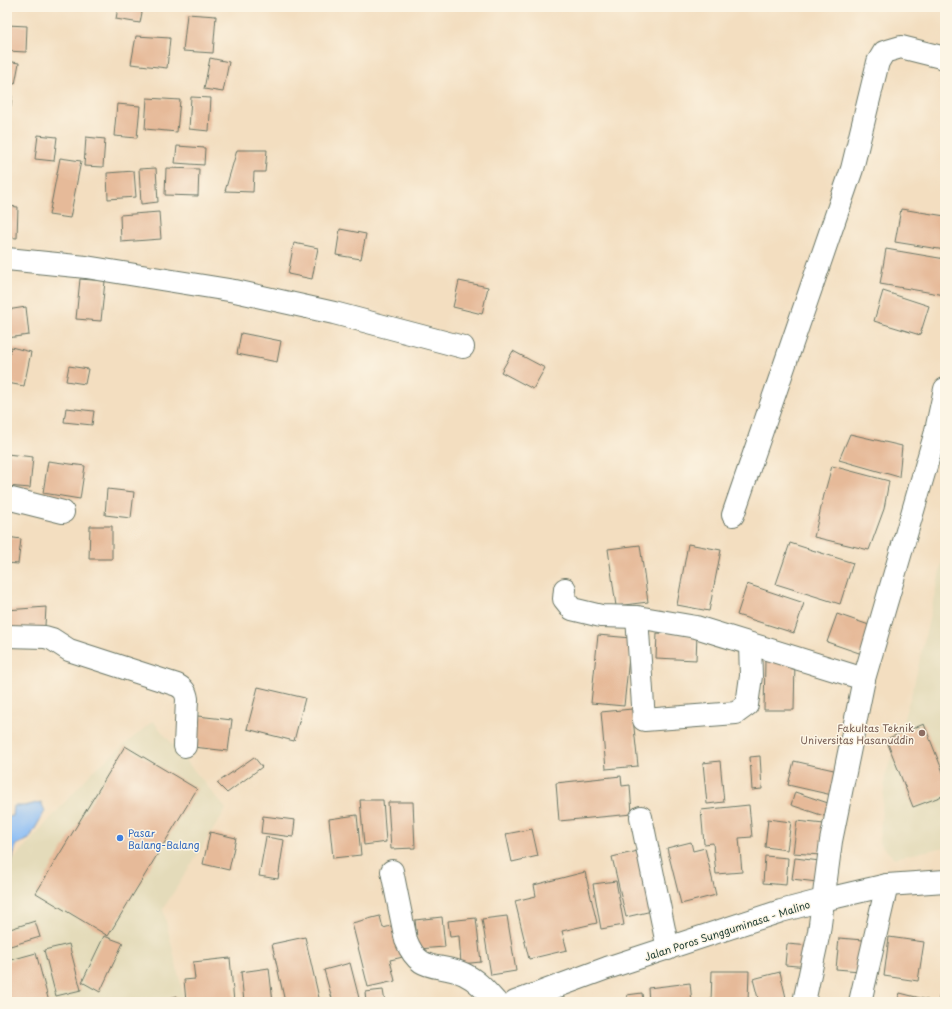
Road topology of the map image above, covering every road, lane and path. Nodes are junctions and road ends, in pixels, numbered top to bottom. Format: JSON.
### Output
{"nodes":[{"id":1,"x":945,"y":58,"type":"edge"},
{"id":2,"x":7,"y":259,"type":"edge"},
{"id":3,"x":463,"y":347,"type":"dead end"},
{"id":4,"x":945,"y":389,"type":"edge"},
{"id":5,"x":7,"y":498,"type":"edge"},
{"id":6,"x":63,"y":512,"type":"dead end"},
{"id":7,"x":733,"y":515,"type":"dead end"},
{"id":8,"x":565,"y":589,"type":"dead end"},
{"id":9,"x":637,"y":617,"type":"junction"},
{"id":10,"x":7,"y":636,"type":"edge"},
{"id":11,"x":750,"y":645,"type":"junction"},
{"id":12,"x":864,"y":679,"type":"junction"},
{"id":13,"x":185,"y":746,"type":"dead end"},
{"id":14,"x":641,"y":817,"type":"dead end"},
{"id":15,"x":392,"y":870,"type":"dead end"},
{"id":16,"x":945,"y":881,"type":"edge"},
{"id":17,"x":887,"y":885,"type":"junction"},
{"id":18,"x":823,"y":900,"type":"junction"},
{"id":19,"x":668,"y":949,"type":"junction"},
{"id":20,"x":496,"y":1002,"type":"edge"},
{"id":21,"x":515,"y":1002,"type":"edge"},
{"id":22,"x":804,"y":1002,"type":"edge"},
{"id":23,"x":860,"y":1002,"type":"edge"}],
"edges":[{"from":1,"to":7,"type":"street"},
{"from":2,"to":3,"type":"street"},
{"from":4,"to":12,"type":"street"},
{"from":5,"to":6,"type":"street"},
{"from":8,"to":9,"type":"street"},
{"from":9,"to":11,"type":"street"},
{"from":9,"to":11,"type":"street"},
{"from":10,"to":13,"type":"street"},
{"from":11,"to":12,"type":"street"},
{"from":12,"to":18,"type":"street"},
{"from":14,"to":19,"type":"street"},
{"from":15,"to":20,"type":"street"},
{"from":16,"to":17,"type":"street","name":"Jalan Poros Sungguminasa - Malino"},
{"from":17,"to":18,"type":"street","name":"Jalan Poros Sungguminasa - Malino"},
{"from":17,"to":23,"type":"street"},
{"from":18,"to":19,"type":"street","name":"Jalan Poros Sungguminasa - Malino"},
{"from":18,"to":22,"type":"street"},
{"from":19,"to":21,"type":"street","name":"Jalan Poros Sungguminasa - Malino"}]}
